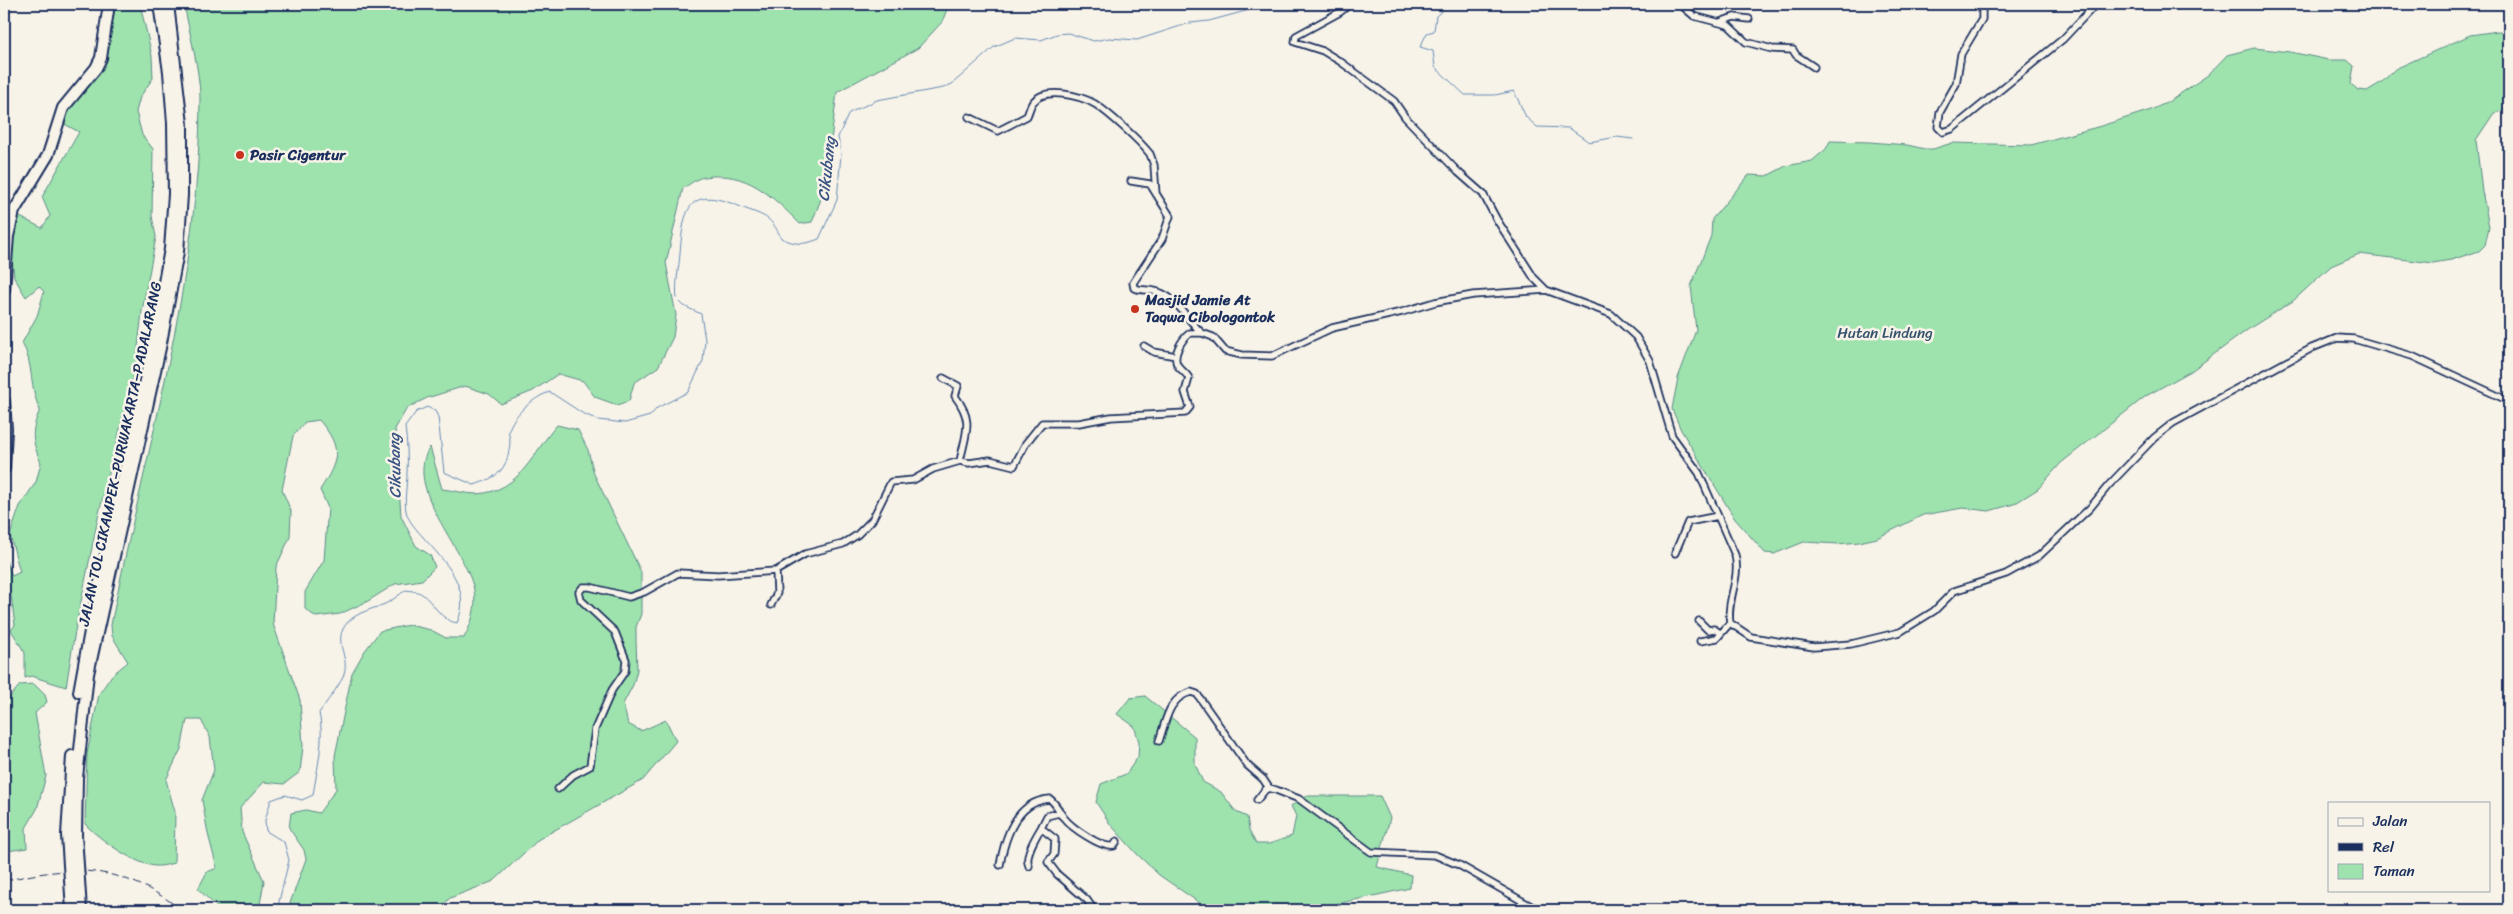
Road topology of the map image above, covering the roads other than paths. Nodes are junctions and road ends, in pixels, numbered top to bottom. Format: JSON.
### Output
{"nodes":[{"id":1,"x":109,"y":4,"type":"edge"},
{"id":2,"x":160,"y":4,"type":"edge"},
{"id":3,"x":168,"y":4,"type":"edge"},
{"id":4,"x":1350,"y":4,"type":"edge"},
{"id":5,"x":1680,"y":4,"type":"edge"},
{"id":6,"x":1982,"y":4,"type":"edge"},
{"id":7,"x":2096,"y":4,"type":"edge"},
{"id":8,"x":1749,"y":18,"type":"dead end"},
{"id":9,"x":1718,"y":23,"type":"junction"},
{"id":10,"x":1814,"y":67,"type":"dead end"},
{"id":11,"x":969,"y":117,"type":"dead end"},
{"id":12,"x":1131,"y":180,"type":"dead end"},
{"id":13,"x":1156,"y":194,"type":"junction"},
{"id":14,"x":6,"y":235,"type":"edge"},
{"id":15,"x":4,"y":290,"type":"edge"},
{"id":16,"x":1546,"y":290,"type":"junction"},
{"id":17,"x":1202,"y":332,"type":"junction"},
{"id":18,"x":1144,"y":346,"type":"dead end"},
{"id":19,"x":1176,"y":356,"type":"junction"},
{"id":20,"x":942,"y":378,"type":"dead end"},
{"id":21,"x":2509,"y":401,"type":"edge"},
{"id":22,"x":4,"y":407,"type":"edge"},
{"id":23,"x":960,"y":461,"type":"junction"},
{"id":24,"x":4,"y":469,"type":"edge"},
{"id":25,"x":1718,"y":516,"type":"junction"},
{"id":26,"x":1675,"y":553,"type":"dead end"},
{"id":27,"x":776,"y":571,"type":"junction"},
{"id":28,"x":771,"y":604,"type":"dead end"},
{"id":29,"x":1699,"y":621,"type":"dead end"},
{"id":30,"x":1730,"y":623,"type":"junction"},
{"id":31,"x":1720,"y":633,"type":"junction"},
{"id":32,"x":1700,"y":641,"type":"dead end"},
{"id":33,"x":1159,"y":741,"type":"dead end"},
{"id":34,"x":1269,"y":788,"type":"junction"},
{"id":35,"x":558,"y":789,"type":"dead end"},
{"id":36,"x":1258,"y":800,"type":"dead end"},
{"id":37,"x":1063,"y":817,"type":"junction"},
{"id":38,"x":1041,"y":828,"type":"junction"},
{"id":39,"x":72,"y":835,"type":"junction"},
{"id":40,"x":1117,"y":841,"type":"dead end"},
{"id":41,"x":1000,"y":865,"type":"dead end"},
{"id":42,"x":1029,"y":866,"type":"dead end"},
{"id":43,"x":72,"y":910,"type":"edge"},
{"id":44,"x":81,"y":910,"type":"edge"},
{"id":45,"x":1094,"y":910,"type":"edge"},
{"id":46,"x":1538,"y":910,"type":"edge"}],
"edges":[{"from":1,"to":14,"type":"highway"},
{"from":2,"to":39,"type":"highway","name":"JALAN TOL CIKAMPEK–PURWAKARTA–PADALARANG"},
{"from":3,"to":39,"type":"highway","name":"JALAN TOL CIKAMPEK–PURWAKARTA–PADALARANG"},
{"from":4,"to":16,"type":"street"},
{"from":5,"to":9,"type":"street"},
{"from":6,"to":7,"type":"street"},
{"from":8,"to":9,"type":"street"},
{"from":9,"to":10,"type":"street"},
{"from":11,"to":13,"type":"street"},
{"from":12,"to":13,"type":"street"},
{"from":13,"to":17,"type":"street"},
{"from":14,"to":15,"type":"highway"},
{"from":16,"to":17,"type":"street"},
{"from":16,"to":25,"type":"street"},
{"from":17,"to":19,"type":"street"},
{"from":18,"to":19,"type":"street"},
{"from":19,"to":23,"type":"street"},
{"from":20,"to":23,"type":"street"},
{"from":21,"to":30,"type":"street"},
{"from":22,"to":24,"type":"highway"},
{"from":23,"to":27,"type":"street"},
{"from":25,"to":26,"type":"street"},
{"from":25,"to":30,"type":"street"},
{"from":27,"to":28,"type":"street"},
{"from":27,"to":35,"type":"street"},
{"from":29,"to":31,"type":"street"},
{"from":30,"to":31,"type":"street"},
{"from":31,"to":32,"type":"street"},
{"from":33,"to":34,"type":"street"},
{"from":34,"to":36,"type":"street"},
{"from":34,"to":46,"type":"street"},
{"from":37,"to":38,"type":"street"},
{"from":37,"to":40,"type":"street"},
{"from":37,"to":41,"type":"street"},
{"from":38,"to":42,"type":"street"},
{"from":38,"to":45,"type":"street"},
{"from":39,"to":43,"type":"highway","name":"JALAN TOL CIKAMPEK–PURWAKARTA–PADALARANG","bridge":true},
{"from":39,"to":44,"type":"highway","name":"JALAN TOL CIKAMPEK–PURWAKARTA–PADALARANG","bridge":true}]}
